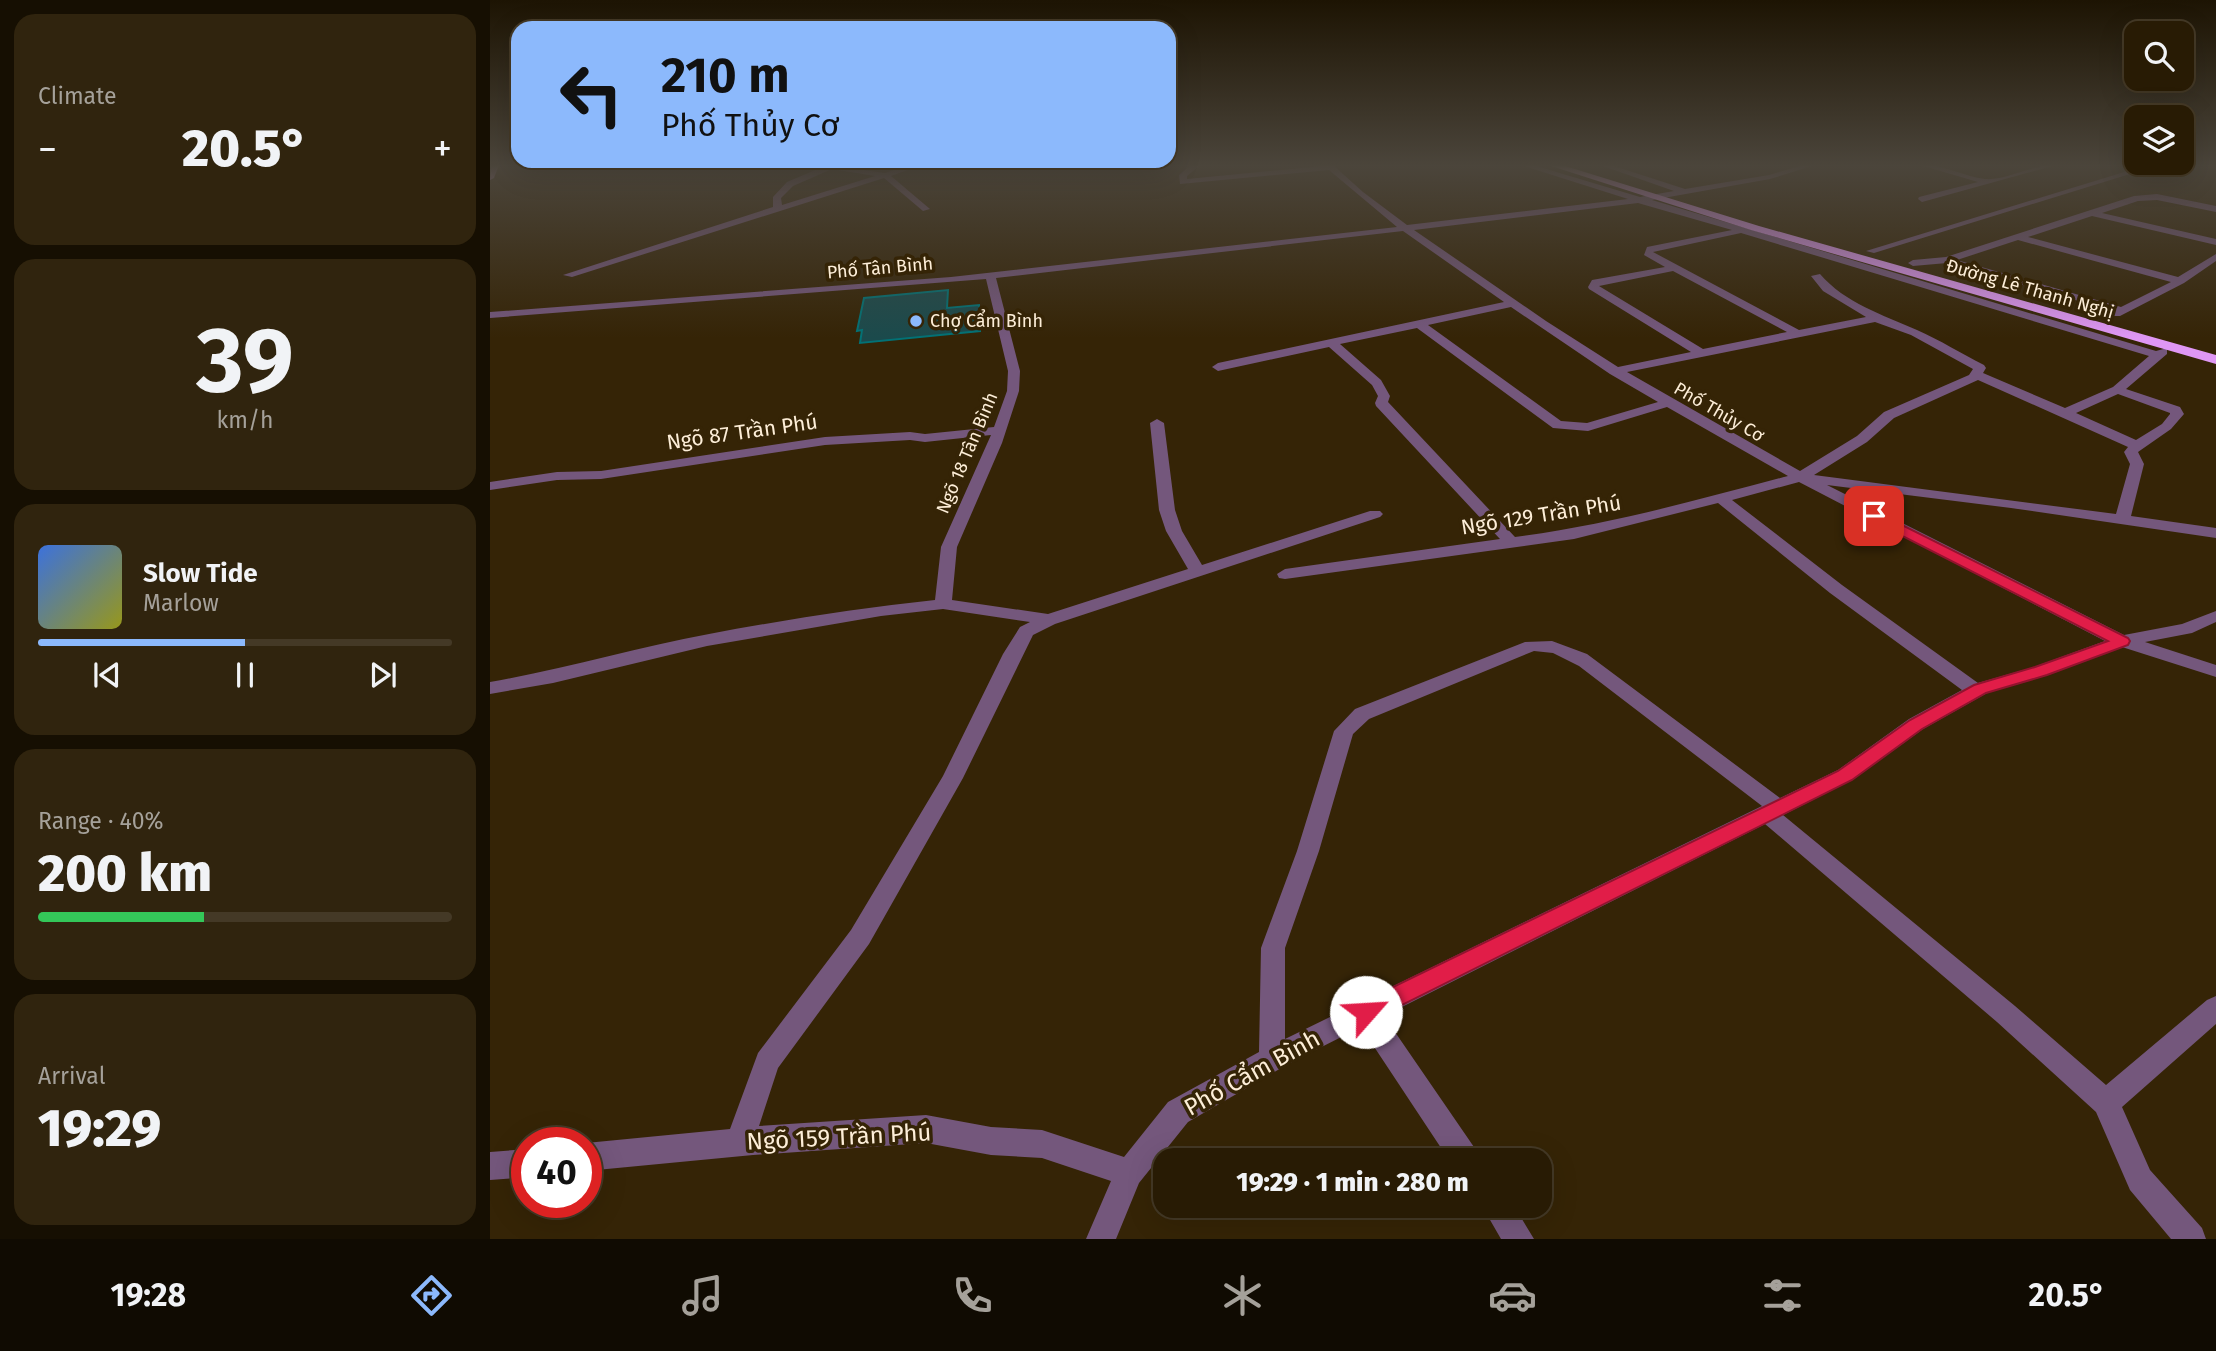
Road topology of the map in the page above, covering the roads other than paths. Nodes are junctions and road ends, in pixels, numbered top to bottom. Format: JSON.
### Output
{"nodes":[{"id":1,"x":732,"y":223,"type":"edge"},
{"id":2,"x":1401,"y":223,"type":"edge"},
{"id":3,"x":1450,"y":223,"type":"edge"},
{"id":4,"x":1713,"y":223,"type":"edge"},
{"id":5,"x":1737,"y":223,"type":"edge"},
{"id":6,"x":1770,"y":223,"type":"edge"},
{"id":7,"x":1964,"y":223,"type":"edge"},
{"id":8,"x":2062,"y":223,"type":"edge"},
{"id":9,"x":2134,"y":223,"type":"edge"},
{"id":10,"x":1407,"y":228,"type":"junction"},
{"id":11,"x":1755,"y":228,"type":"junction"},
{"id":12,"x":1740,"y":231,"type":"junction"},
{"id":13,"x":2018,"y":237,"type":"junction"},
{"id":14,"x":2216,"y":242,"type":"edge"},
{"id":15,"x":1871,"y":251,"type":"junction"},
{"id":16,"x":2216,"y":257,"type":"edge"},
{"id":17,"x":1947,"y":260,"type":"junction"},
{"id":18,"x":1913,"y":263,"type":"junction"},
{"id":19,"x":1674,"y":268,"type":"junction"},
{"id":20,"x":568,"y":275,"type":"dead end"},
{"id":21,"x":990,"y":275,"type":"junction"},
{"id":22,"x":1816,"y":276,"type":"dead end"},
{"id":23,"x":2180,"y":281,"type":"junction"},
{"id":24,"x":1512,"y":304,"type":"junction"},
{"id":25,"x":2124,"y":311,"type":"junction"},
{"id":26,"x":490,"y":315,"type":"edge"},
{"id":27,"x":1876,"y":317,"type":"junction"},
{"id":28,"x":2107,"y":317,"type":"junction"},
{"id":29,"x":1420,"y":325,"type":"junction"},
{"id":30,"x":1795,"y":332,"type":"junction"},
{"id":31,"x":1332,"y":342,"type":"junction"},
{"id":32,"x":2168,"y":347,"type":"junction"},
{"id":33,"x":2216,"y":348,"type":"edge"},
{"id":34,"x":1701,"y":353,"type":"junction"},
{"id":35,"x":2157,"y":355,"type":"junction"},
{"id":36,"x":2216,"y":360,"type":"edge"},
{"id":37,"x":1218,"y":367,"type":"dead end"},
{"id":38,"x":1614,"y":371,"type":"junction"},
{"id":39,"x":1976,"y":374,"type":"junction"},
{"id":40,"x":2117,"y":390,"type":"junction"},
{"id":41,"x":1667,"y":403,"type":"junction"},
{"id":42,"x":2063,"y":414,"type":"junction"},
{"id":43,"x":1157,"y":423,"type":"dead end"},
{"id":44,"x":1000,"y":430,"type":"junction"},
{"id":45,"x":2136,"y":445,"type":"junction"},
{"id":46,"x":1800,"y":477,"type":"junction"},
{"id":47,"x":490,"y":486,"type":"edge"},
{"id":48,"x":1721,"y":498,"type":"junction"},
{"id":49,"x":1375,"y":514,"type":"dead end"},
{"id":50,"x":2122,"y":520,"type":"junction"},
{"id":51,"x":2216,"y":533,"type":"edge"},
{"id":52,"x":1511,"y":542,"type":"junction"},
{"id":53,"x":1197,"y":570,"type":"junction"},
{"id":54,"x":1285,"y":575,"type":"dead end"},
{"id":55,"x":943,"y":604,"type":"junction"},
{"id":56,"x":2216,"y":616,"type":"edge"},
{"id":57,"x":1049,"y":620,"type":"junction"},
{"id":58,"x":2122,"y":641,"type":"junction"},
{"id":59,"x":2216,"y":671,"type":"edge"},
{"id":60,"x":490,"y":688,"type":"edge"},
{"id":61,"x":1976,"y":691,"type":"junction"},
{"id":62,"x":1773,"y":811,"type":"junction"},
{"id":63,"x":2216,"y":1008,"type":"edge"},
{"id":64,"x":1366,"y":1012,"type":"junction"},
{"id":65,"x":1272,"y":1059,"type":"junction"},
{"id":66,"x":2106,"y":1103,"type":"junction"},
{"id":67,"x":740,"y":1142,"type":"junction"},
{"id":68,"x":1458,"y":1148,"type":"edge"},
{"id":69,"x":602,"y":1155,"type":"edge"},
{"id":70,"x":511,"y":1164,"type":"edge"},
{"id":71,"x":490,"y":1166,"type":"edge"},
{"id":72,"x":1129,"y":1173,"type":"junction"},
{"id":73,"x":1505,"y":1218,"type":"edge"},
{"id":74,"x":1101,"y":1239,"type":"edge"},
{"id":75,"x":1519,"y":1239,"type":"edge"},
{"id":76,"x":2191,"y":1239,"type":"edge"}],
"edges":[{"from":1,"to":20,"type":"street"},
{"from":2,"to":10,"type":"street","name":"Phố Thủy Cơ"},
{"from":3,"to":10,"type":"street","name":"Phố Tân Bình"},
{"from":4,"to":12,"type":"street"},
{"from":5,"to":11,"type":"highway","name":"Đường Lê Thanh Nghị"},
{"from":6,"to":15,"type":"highway","name":"Đường Lê Thanh Nghị"},
{"from":7,"to":15,"type":"street"},
{"from":8,"to":13,"type":"street"},
{"from":9,"to":14,"type":"street"},
{"from":10,"to":21,"type":"street","name":"Phố Tân Bình"},
{"from":10,"to":24,"type":"street","name":"Phố Thủy Cơ"},
{"from":11,"to":12,"type":"street"},
{"from":11,"to":32,"type":"highway","name":"Đường Lê Thanh Nghị"},
{"from":12,"to":19,"type":"street"},
{"from":12,"to":35,"type":"street"},
{"from":13,"to":17,"type":"street"},
{"from":13,"to":23,"type":"street"},
{"from":15,"to":18,"type":"highway","name":"Đường Lê Thanh Nghị"},
{"from":16,"to":23,"type":"street"},
{"from":17,"to":18,"type":"street"},
{"from":17,"to":25,"type":"street"},
{"from":18,"to":28,"type":"highway","name":"Đường Lê Thanh Nghị"},
{"from":19,"to":30,"type":"street"},
{"from":19,"to":34,"type":"street"},
{"from":21,"to":26,"type":"street","name":"Phố Tân Bình"},
{"from":21,"to":44,"type":"street","name":"Ngõ 18 Tân Bình"},
{"from":22,"to":27,"type":"street"},
{"from":23,"to":25,"type":"street"},
{"from":24,"to":29,"type":"street"},
{"from":24,"to":38,"type":"street","name":"Phố Thủy Cơ"},
{"from":25,"to":28,"type":"street"},
{"from":27,"to":30,"type":"street"},
{"from":27,"to":39,"type":"street"},
{"from":28,"to":33,"type":"highway","name":"Đường Lê Thanh Nghị"},
{"from":29,"to":31,"type":"street"},
{"from":29,"to":41,"type":"street"},
{"from":30,"to":34,"type":"street"},
{"from":31,"to":37,"type":"street"},
{"from":31,"to":52,"type":"street"},
{"from":32,"to":35,"type":"street"},
{"from":32,"to":36,"type":"highway","name":"Đường Lê Thanh Nghị"},
{"from":34,"to":38,"type":"street"},
{"from":35,"to":40,"type":"street"},
{"from":38,"to":41,"type":"street","name":"Phố Thủy Cơ"},
{"from":39,"to":42,"type":"street"},
{"from":39,"to":46,"type":"street"},
{"from":40,"to":42,"type":"street"},
{"from":40,"to":45,"type":"street"},
{"from":41,"to":46,"type":"street","name":"Phố Thủy Cơ"},
{"from":42,"to":45,"type":"street"},
{"from":43,"to":53,"type":"street"},
{"from":44,"to":47,"type":"street","name":"Ngõ 87 Trần Phú"},
{"from":44,"to":55,"type":"street","name":"Ngõ 18 Tân Bình"},
{"from":45,"to":50,"type":"street"},
{"from":46,"to":48,"type":"street","name":"Ngõ 129 Trần Phú"},
{"from":46,"to":50,"type":"street"},
{"from":46,"to":58,"type":"street","name":"Phố Thủy Cơ"},
{"from":48,"to":52,"type":"street","name":"Ngõ 129 Trần Phú"},
{"from":48,"to":61,"type":"street"},
{"from":49,"to":53,"type":"street"},
{"from":50,"to":51,"type":"street"},
{"from":52,"to":54,"type":"street","name":"Ngõ 129 Trần Phú"},
{"from":53,"to":57,"type":"street"},
{"from":55,"to":57,"type":"street"},
{"from":55,"to":60,"type":"street"},
{"from":56,"to":58,"type":"street","name":"Phố Cẩm Bình"},
{"from":57,"to":67,"type":"street"},
{"from":58,"to":59,"type":"street"},
{"from":58,"to":61,"type":"street","name":"Phố Cẩm Bình"},
{"from":61,"to":62,"type":"street","name":"Phố Cẩm Bình"},
{"from":62,"to":64,"type":"street","name":"Phố Cẩm Bình"},
{"from":62,"to":65,"type":"street"},
{"from":62,"to":66,"type":"street"},
{"from":63,"to":66,"type":"street"},
{"from":64,"to":65,"type":"street","name":"Phố Cẩm Bình"},
{"from":64,"to":68,"type":"street"},
{"from":65,"to":72,"type":"street","name":"Phố Cẩm Bình"},
{"from":66,"to":76,"type":"street"},
{"from":67,"to":69,"type":"street","name":"Ngõ 159 Trần Phú"},
{"from":67,"to":72,"type":"street","name":"Ngõ 159 Trần Phú"},
{"from":70,"to":71,"type":"street"},
{"from":72,"to":74,"type":"street","name":"Phố Cẩm Bình"},
{"from":73,"to":75,"type":"street"}]}
